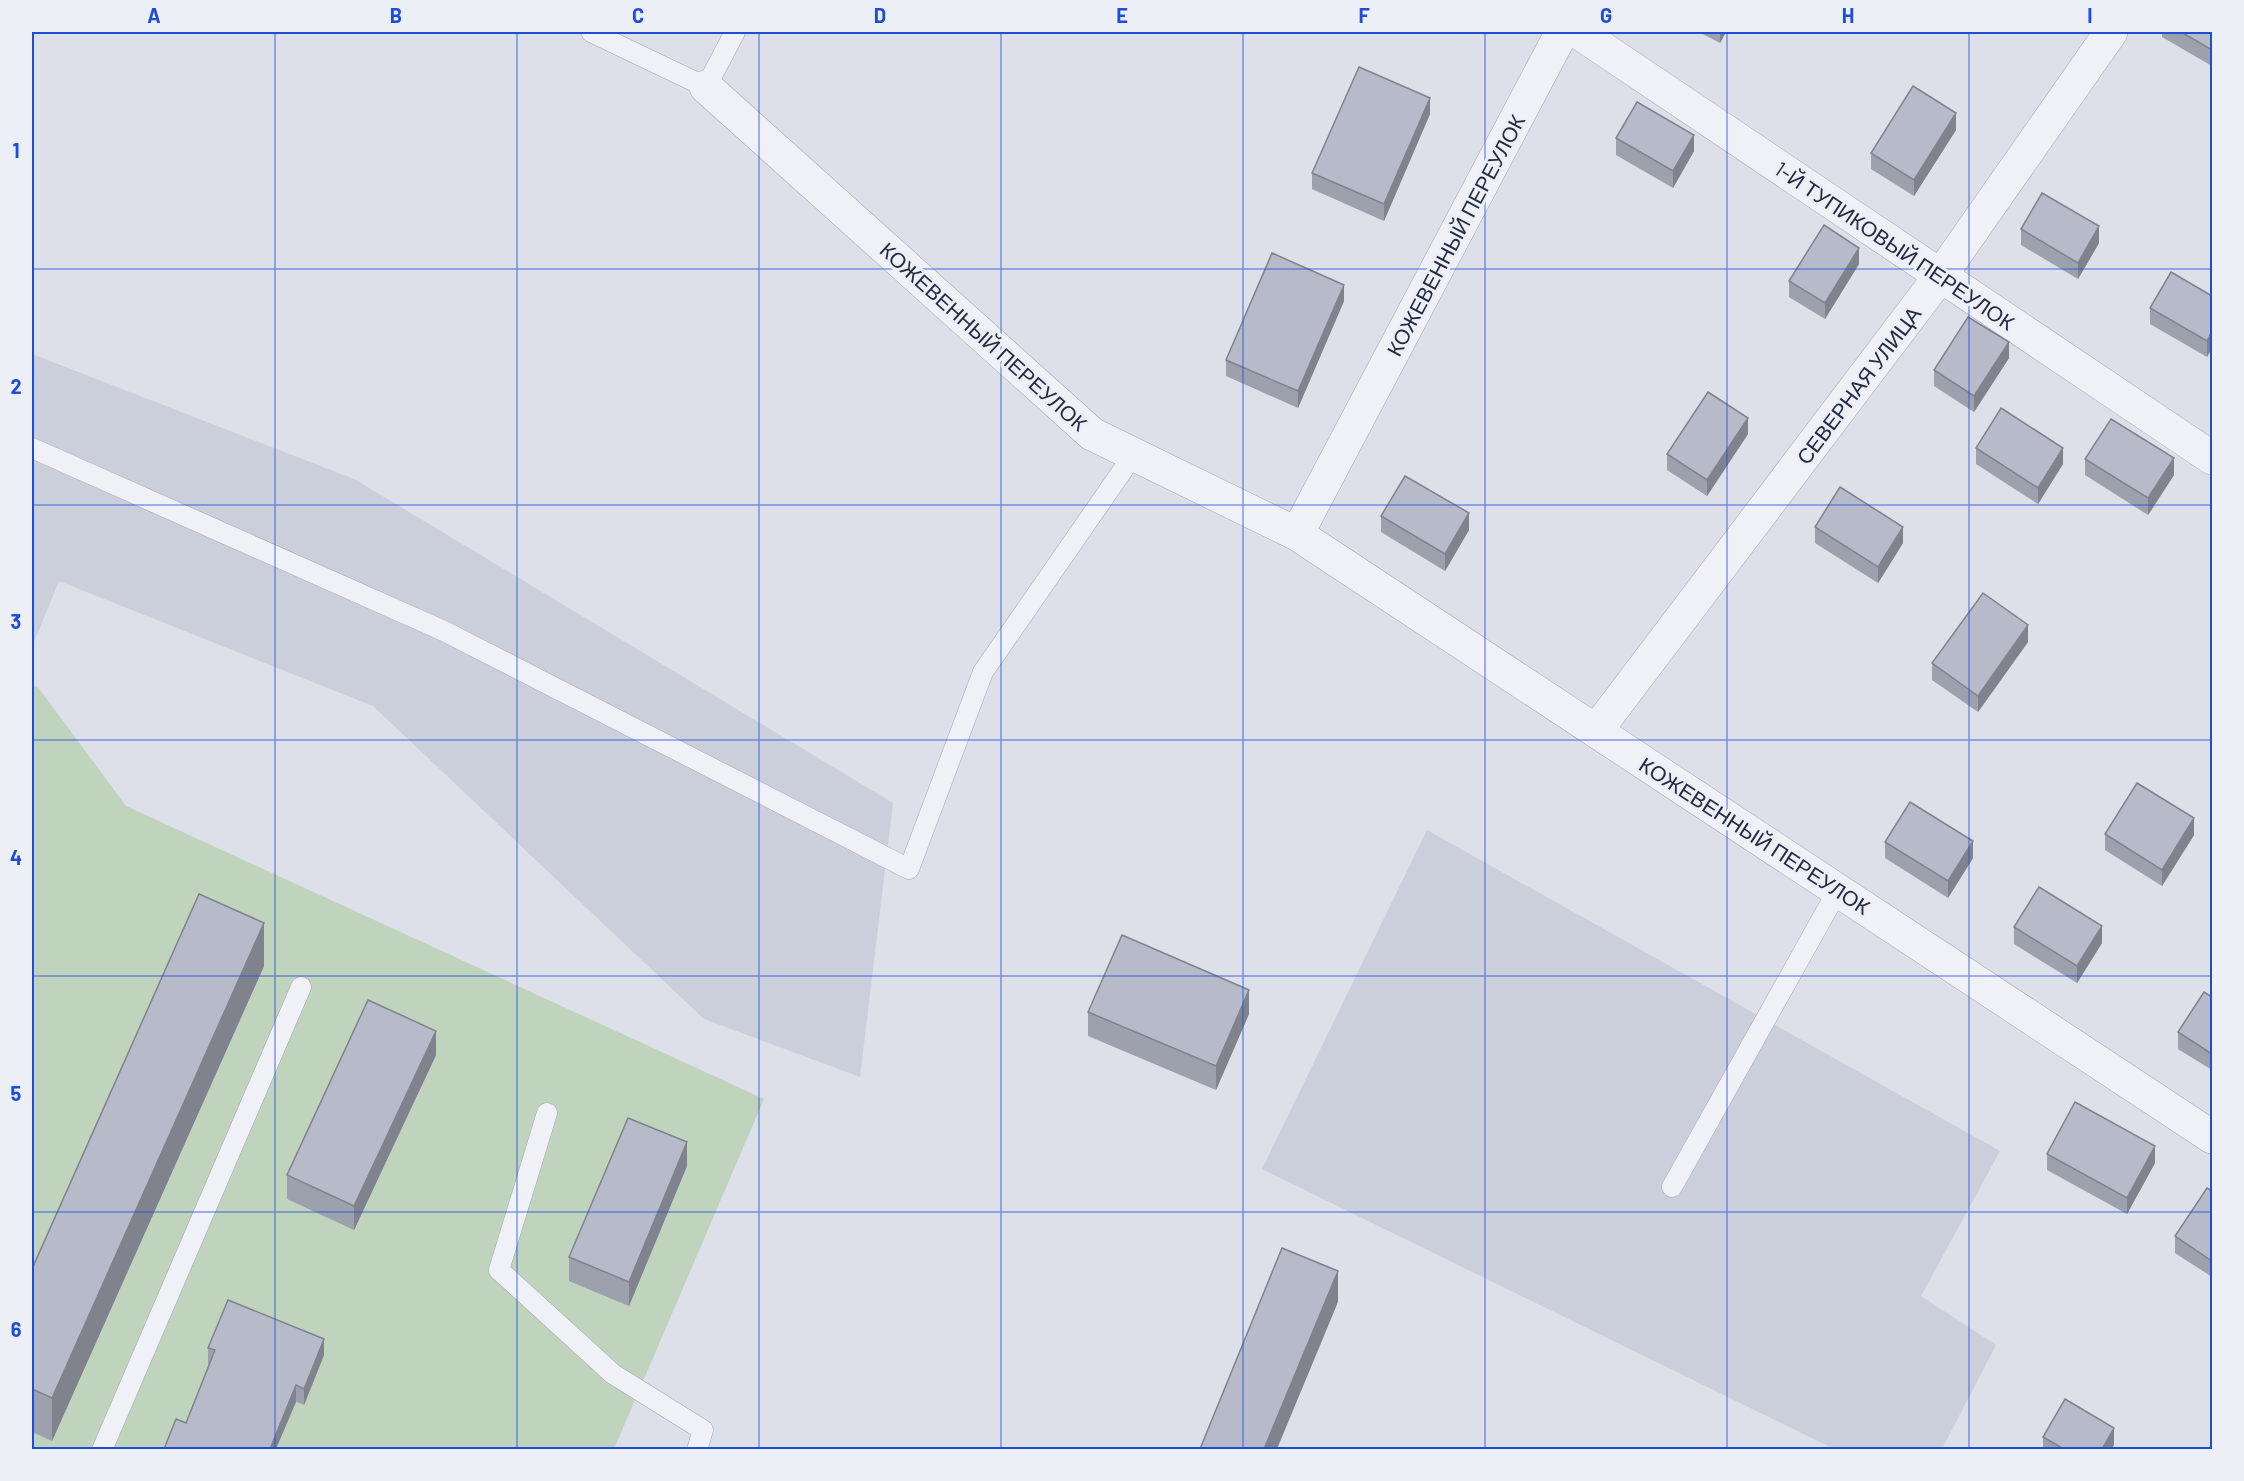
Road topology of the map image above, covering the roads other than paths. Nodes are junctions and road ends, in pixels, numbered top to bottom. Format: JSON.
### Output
{"nodes":[{"id":1,"x":591,"y":32,"type":"edge"},
{"id":2,"x":735,"y":32,"type":"edge"},
{"id":3,"x":1562,"y":32,"type":"edge"},
{"id":4,"x":1578,"y":32,"type":"edge"},
{"id":5,"x":2111,"y":32,"type":"edge"},
{"id":6,"x":706,"y":87,"type":"junction"},
{"id":7,"x":1941,"y":275,"type":"junction"},
{"id":8,"x":32,"y":448,"type":"edge"},
{"id":9,"x":1134,"y":454,"type":"junction"},
{"id":10,"x":2212,"y":459,"type":"edge"},
{"id":11,"x":1297,"y":534,"type":"junction"},
{"id":12,"x":1596,"y":732,"type":"junction"},
{"id":13,"x":1838,"y":890,"type":"junction"},
{"id":14,"x":301,"y":987,"type":"dead end"},
{"id":15,"x":547,"y":1113,"type":"dead end"},
{"id":16,"x":2212,"y":1137,"type":"edge"},
{"id":17,"x":1672,"y":1187,"type":"dead end"},
{"id":18,"x":102,"y":1449,"type":"edge"},
{"id":19,"x":697,"y":1449,"type":"edge"}],
"edges":[{"from":1,"to":6,"type":"lane"},
{"from":2,"to":6,"type":"lane"},
{"from":3,"to":11,"type":"street","name":"КОЖЕВЕННЫЙ ПЕРЕУЛОК"},
{"from":4,"to":7,"type":"street","name":"1-Й ТУПИКОВЫЙ ПЕРЕУЛОК"},
{"from":5,"to":7,"type":"street","name":"СЕВЕРНАЯ УЛИЦА"},
{"from":6,"to":9,"type":"street","name":"КОЖЕВЕННЫЙ ПЕРЕУЛОК"},
{"from":7,"to":10,"type":"street","name":"1-Й ТУПИКОВЫЙ ПЕРЕУЛОК"},
{"from":7,"to":12,"type":"street","name":"СЕВЕРНАЯ УЛИЦА"},
{"from":8,"to":9,"type":"lane"},
{"from":9,"to":11,"type":"street","name":"КОЖЕВЕННЫЙ ПЕРЕУЛОК"},
{"from":11,"to":12,"type":"street","name":"КОЖЕВЕННЫЙ ПЕРЕУЛОК"},
{"from":12,"to":13,"type":"street","name":"КОЖЕВЕННЫЙ ПЕРЕУЛОК"},
{"from":13,"to":16,"type":"street","name":"КОЖЕВЕННЫЙ ПЕРЕУЛОК"},
{"from":13,"to":17,"type":"lane"},
{"from":14,"to":18,"type":"lane"},
{"from":15,"to":19,"type":"lane"}]}
